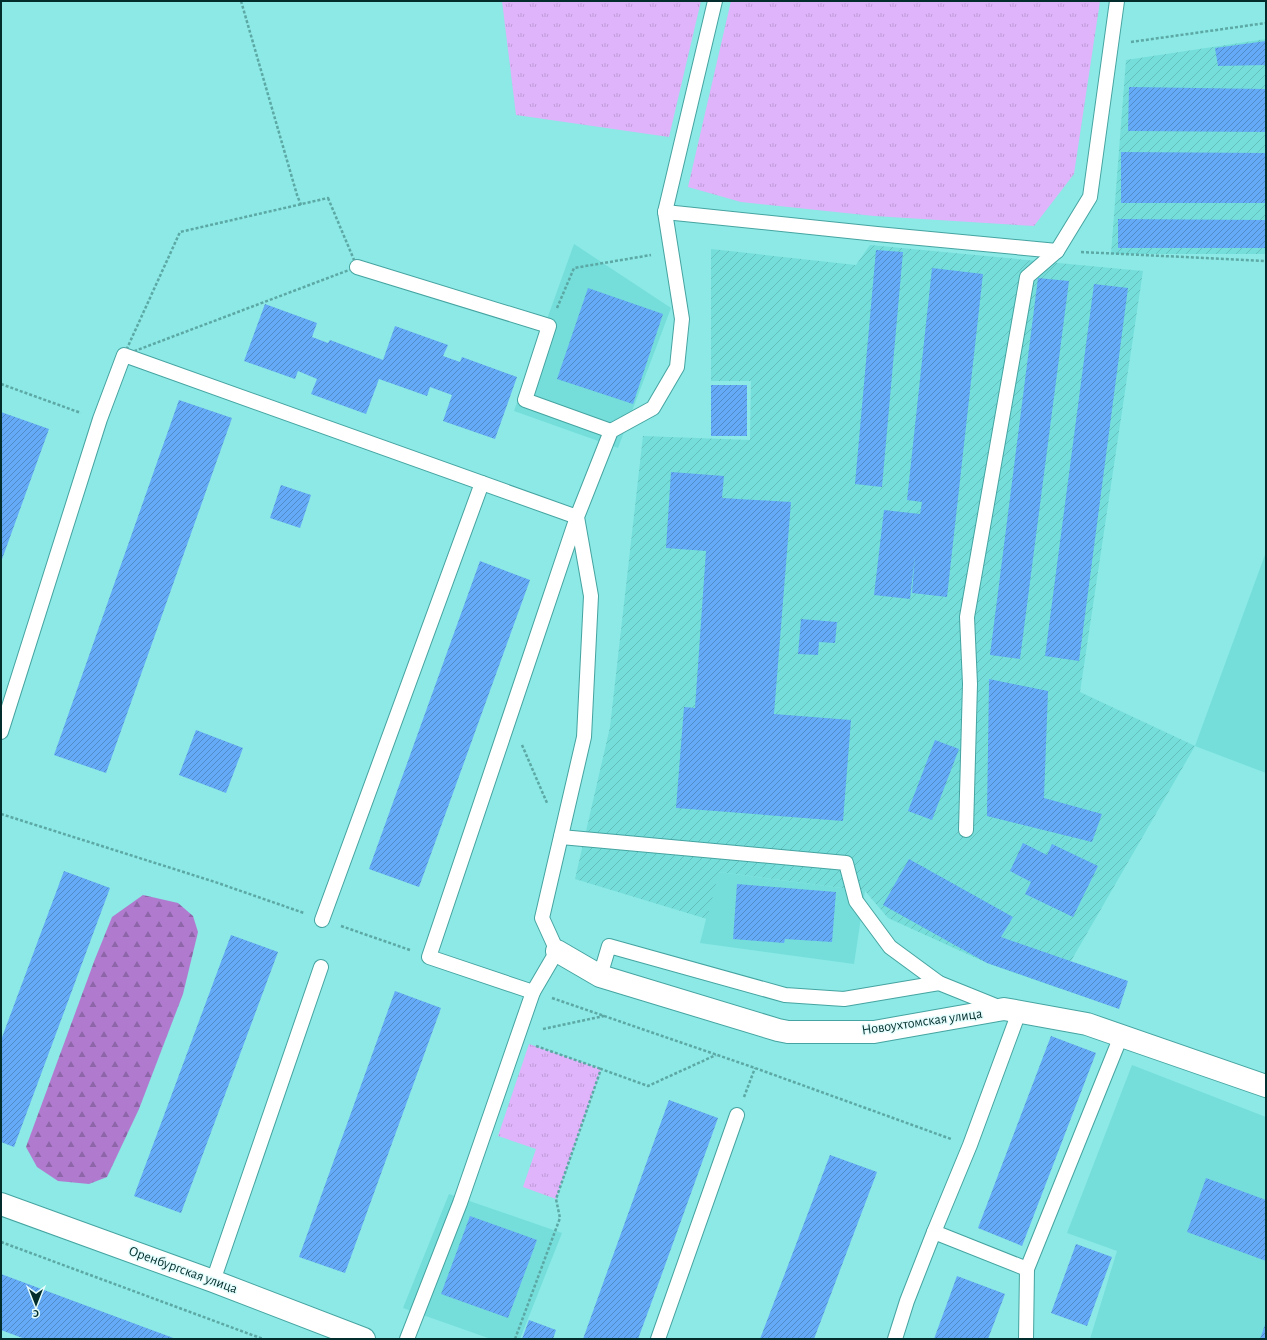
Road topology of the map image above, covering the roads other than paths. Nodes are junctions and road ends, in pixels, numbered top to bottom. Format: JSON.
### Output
{"nodes":[{"id":1,"x":715,"y":1,"type":"edge"},
{"id":2,"x":1117,"y":1,"type":"edge"},
{"id":3,"x":665,"y":212,"type":"junction"},
{"id":4,"x":1057,"y":251,"type":"junction"},
{"id":5,"x":357,"y":267,"type":"road end"},
{"id":6,"x":611,"y":431,"type":"junction"},
{"id":7,"x":482,"y":483,"type":"junction"},
{"id":8,"x":577,"y":517,"type":"junction"},
{"id":9,"x":1,"y":732,"type":"edge"},
{"id":10,"x":966,"y":830,"type":"dead end"},
{"id":11,"x":561,"y":837,"type":"junction"},
{"id":12,"x":322,"y":920,"type":"road end"},
{"id":13,"x":557,"y":951,"type":"junction"},
{"id":14,"x":321,"y":967,"type":"dead end"},
{"id":15,"x":600,"y":976,"type":"junction"},
{"id":16,"x":939,"y":983,"type":"junction"},
{"id":17,"x":533,"y":992,"type":"junction"},
{"id":18,"x":1012,"y":1011,"type":"junction"},
{"id":19,"x":1121,"y":1036,"type":"junction"},
{"id":20,"x":1266,"y":1086,"type":"edge"},
{"id":21,"x":737,"y":1115,"type":"road end"},
{"id":22,"x":1,"y":1204,"type":"edge"},
{"id":23,"x":934,"y":1232,"type":"junction"},
{"id":24,"x":1027,"y":1268,"type":"junction"},
{"id":25,"x":213,"y":1281,"type":"junction"},
{"id":26,"x":330,"y":1333,"type":"edge"},
{"id":27,"x":364,"y":1339,"type":"edge"},
{"id":28,"x":407,"y":1339,"type":"edge"},
{"id":29,"x":658,"y":1339,"type":"edge"},
{"id":30,"x":895,"y":1339,"type":"edge"},
{"id":31,"x":1026,"y":1339,"type":"edge"}],
"edges":[{"from":1,"to":3,"type":"lane"},
{"from":2,"to":4,"type":"lane"},
{"from":3,"to":4,"type":"lane"},
{"from":3,"to":6,"type":"lane"},
{"from":4,"to":10,"type":"lane"},
{"from":5,"to":6,"type":"lane"},
{"from":6,"to":8,"type":"lane"},
{"from":7,"to":8,"type":"lane"},
{"from":7,"to":9,"type":"lane"},
{"from":7,"to":12,"type":"lane"},
{"from":8,"to":11,"type":"lane"},
{"from":8,"to":17,"type":"lane"},
{"from":11,"to":13,"type":"lane"},
{"from":11,"to":16,"type":"lane"},
{"from":13,"to":15,"type":"street","name":"Новоухтомская улица"},
{"from":13,"to":17,"type":"lane"},
{"from":14,"to":25,"type":"lane"},
{"from":15,"to":16,"type":"lane"},
{"from":15,"to":18,"type":"street","name":"Новоухтомская улица"},
{"from":16,"to":18,"type":"lane"},
{"from":17,"to":28,"type":"lane"},
{"from":18,"to":19,"type":"street","name":"Новоухтомская улица"},
{"from":18,"to":23,"type":"lane"},
{"from":19,"to":20,"type":"street","name":"Новоухтомская улица"},
{"from":19,"to":24,"type":"lane"},
{"from":21,"to":29,"type":"lane"},
{"from":22,"to":25,"type":"street","name":"Оренбургская улица"},
{"from":23,"to":24,"type":"lane"},
{"from":23,"to":30,"type":"lane"},
{"from":24,"to":31,"type":"lane"},
{"from":25,"to":26,"type":"street","name":"Оренбургская улица"},
{"from":26,"to":27,"type":"street","name":"Оренбургская улица"}]}
